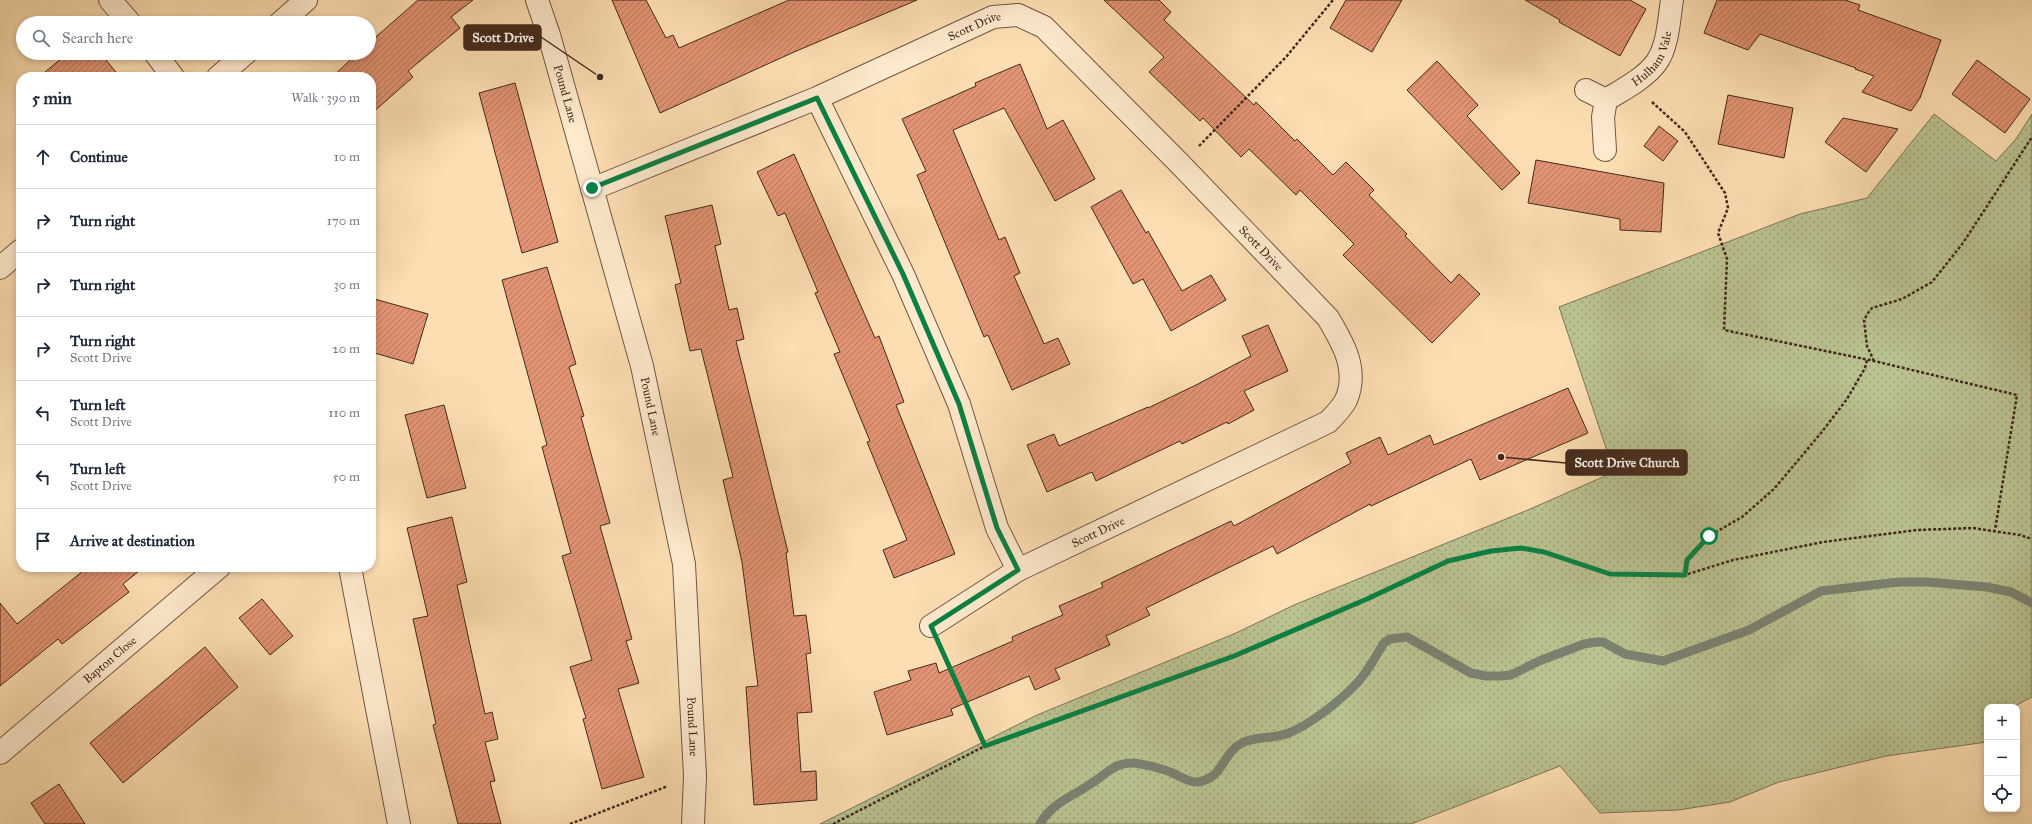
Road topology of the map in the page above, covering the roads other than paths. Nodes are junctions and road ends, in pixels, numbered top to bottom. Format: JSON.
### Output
{"nodes":[{"id":1,"x":110,"y":0,"type":"edge"},
{"id":2,"x":306,"y":0,"type":"edge"},
{"id":3,"x":537,"y":0,"type":"edge"},
{"id":4,"x":1672,"y":0,"type":"edge"},
{"id":5,"x":124,"y":16,"type":"edge"},
{"id":6,"x":288,"y":16,"type":"edge"},
{"id":7,"x":160,"y":60,"type":"edge"},
{"id":8,"x":238,"y":60,"type":"edge"},
{"id":9,"x":169,"y":72,"type":"edge"},
{"id":10,"x":224,"y":72,"type":"edge"},
{"id":11,"x":1586,"y":90,"type":"dead end"},
{"id":12,"x":817,"y":98,"type":"junction"},
{"id":13,"x":1606,"y":100,"type":"junction"},
{"id":14,"x":1606,"y":150,"type":"dead end"},
{"id":15,"x":592,"y":188,"type":"junction"},
{"id":16,"x":16,"y":254,"type":"edge"},
{"id":17,"x":0,"y":268,"type":"edge"},
{"id":18,"x":1018,"y":570,"type":"junction"},
{"id":19,"x":214,"y":572,"type":"edge"},
{"id":20,"x":351,"y":572,"type":"edge"},
{"id":21,"x":931,"y":626,"type":"road end"},
{"id":22,"x":0,"y":753,"type":"edge"},
{"id":23,"x":399,"y":824,"type":"edge"},
{"id":24,"x":692,"y":824,"type":"edge"}],
"edges":[{"from":1,"to":5,"type":"street"},
{"from":2,"to":6,"type":"street"},
{"from":3,"to":15,"type":"street","name":"Pound Lane"},
{"from":4,"to":13,"type":"street","name":"Hulham Vale"},
{"from":7,"to":9,"type":"street"},
{"from":8,"to":10,"type":"street"},
{"from":11,"to":13,"type":"street"},
{"from":12,"to":15,"type":"street","name":"Scott Drive"},
{"from":12,"to":18,"type":"street"},
{"from":12,"to":18,"type":"street","name":"Scott Drive"},
{"from":13,"to":14,"type":"street"},
{"from":15,"to":24,"type":"street","name":"Pound Lane"},
{"from":16,"to":17,"type":"street"},
{"from":18,"to":21,"type":"street","name":"Scott Drive"},
{"from":19,"to":22,"type":"street","name":"Bapton Close"},
{"from":20,"to":23,"type":"street"}]}
